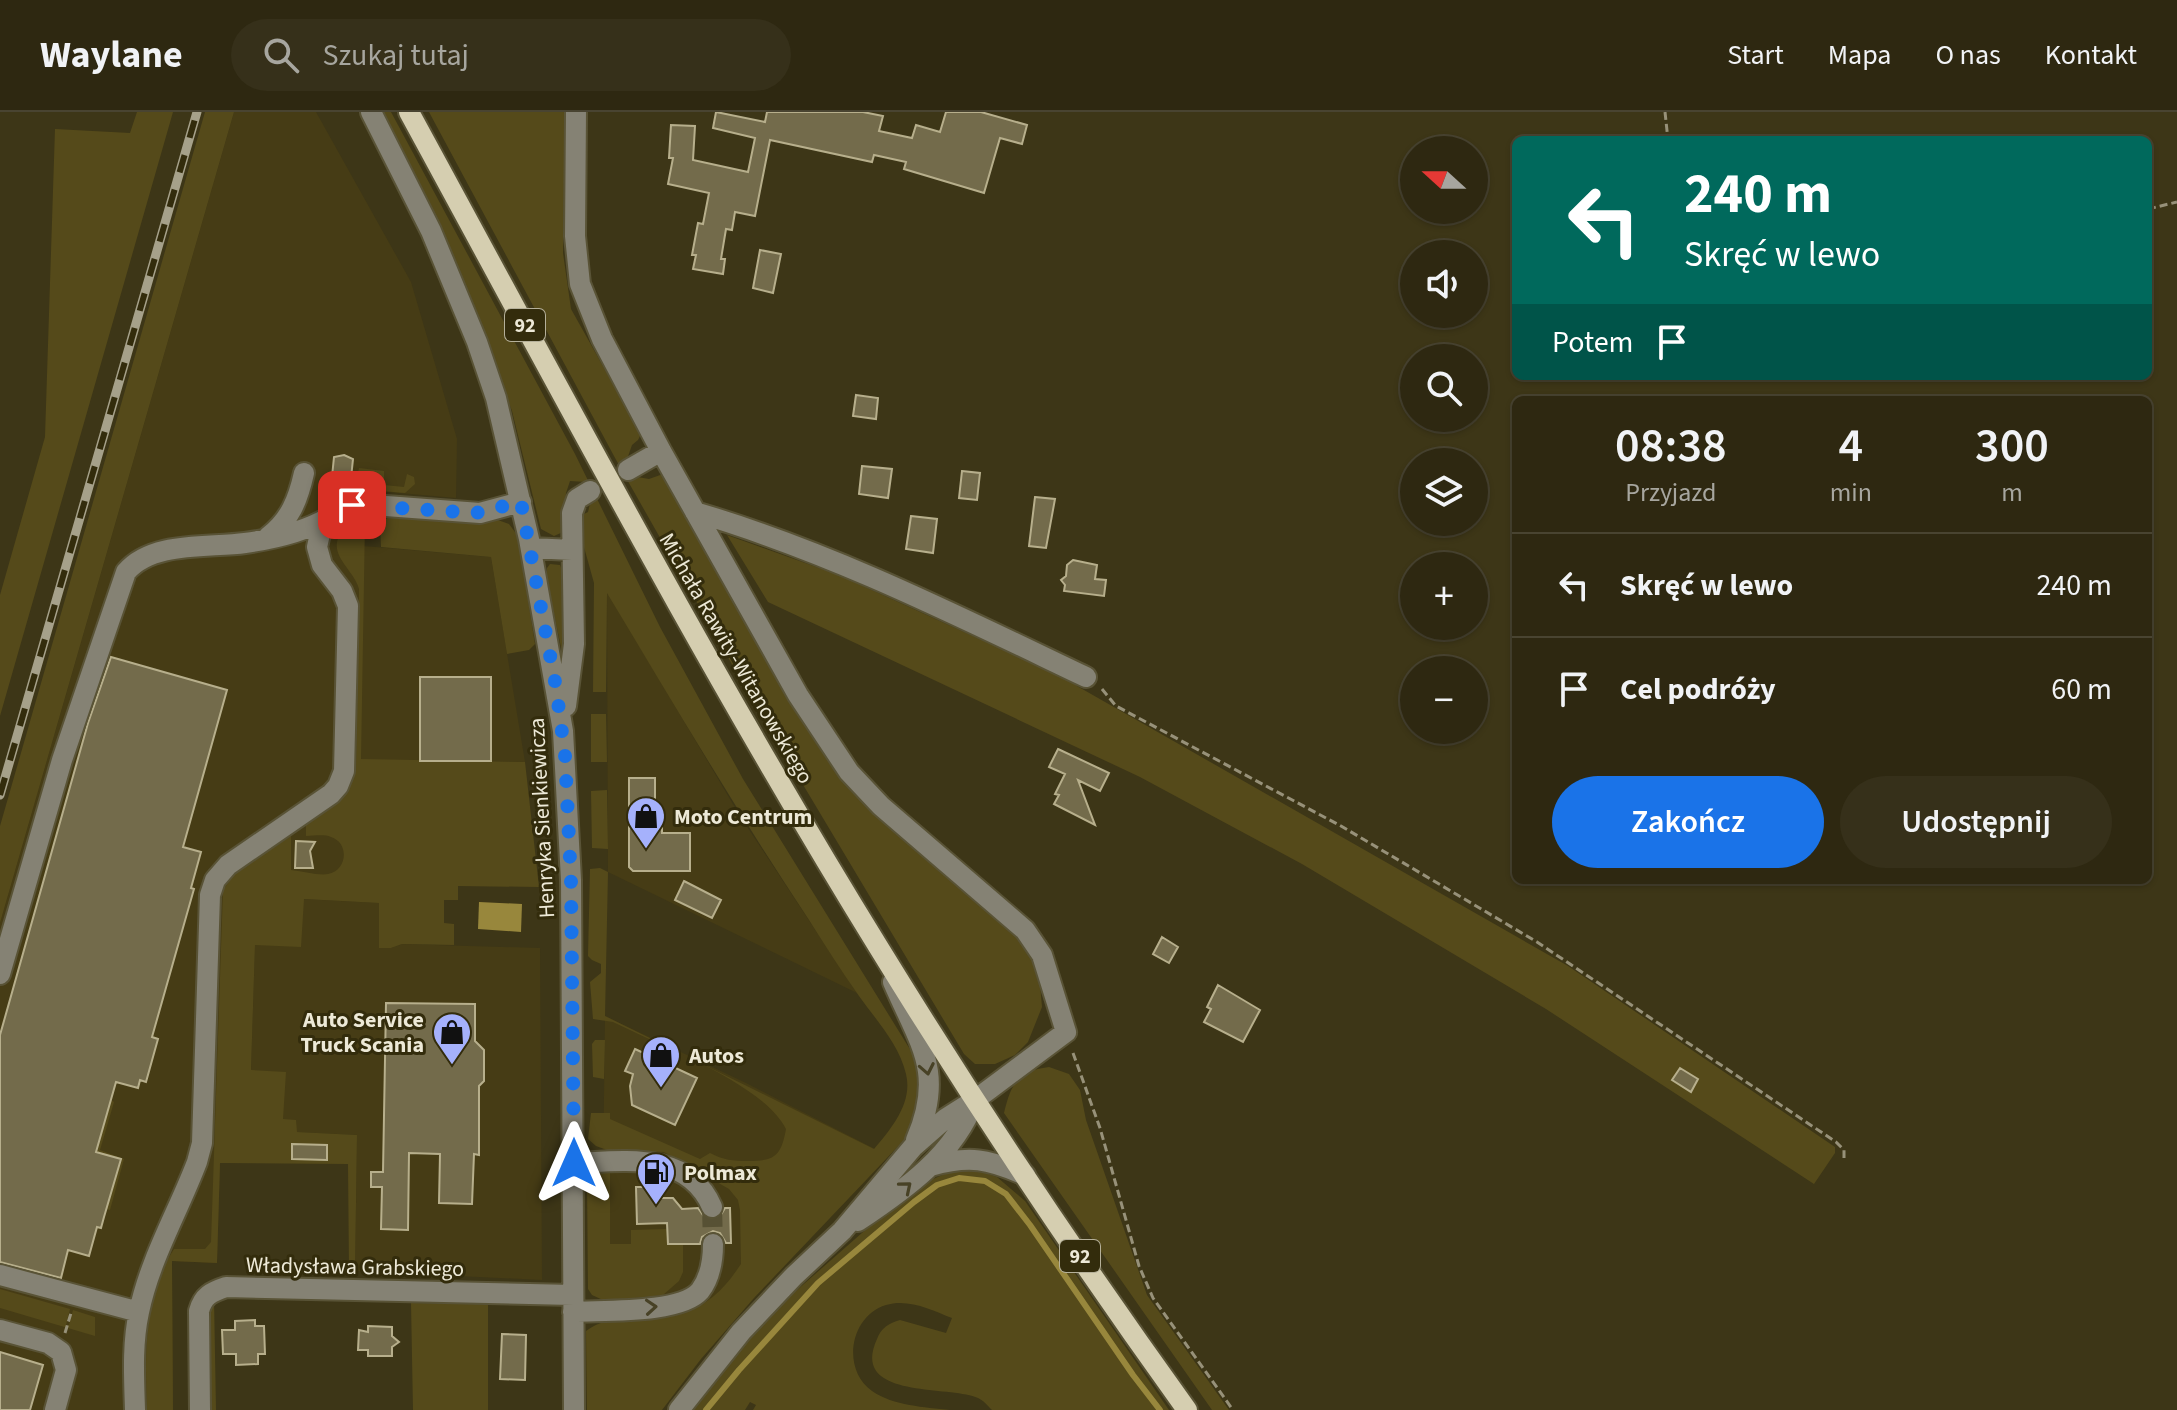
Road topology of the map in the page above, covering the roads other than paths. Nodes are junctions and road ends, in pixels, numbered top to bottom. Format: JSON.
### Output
{"nodes":[{"id":1,"x":371,"y":112,"type":"edge"},
{"id":2,"x":409,"y":112,"type":"edge"},
{"id":3,"x":576,"y":112,"type":"edge"},
{"id":4,"x":661,"y":451,"type":"junction"},
{"id":5,"x":628,"y":470,"type":"dead end"},
{"id":6,"x":304,"y":473,"type":"dead end"},
{"id":7,"x":590,"y":491,"type":"dead end"},
{"id":8,"x":518,"y":503,"type":"junction"},
{"id":9,"x":695,"y":512,"type":"junction"},
{"id":10,"x":332,"y":516,"type":"junction"},
{"id":11,"x":265,"y":539,"type":"junction"},
{"id":12,"x":531,"y":548,"type":"junction"},
{"id":13,"x":572,"y":550,"type":"junction"},
{"id":14,"x":1086,"y":677,"type":"road end"},
{"id":15,"x":563,"y":731,"type":"junction"},
{"id":16,"x":877,"y":946,"type":"junction"},
{"id":17,"x":0,"y":974,"type":"edge"},
{"id":18,"x":975,"y":1100,"type":"junction"},
{"id":19,"x":913,"y":1147,"type":"junction"},
{"id":20,"x":574,"y":1163,"type":"junction"},
{"id":21,"x":930,"y":1166,"type":"junction"},
{"id":22,"x":1025,"y":1175,"type":"junction"},
{"id":23,"x":712,"y":1207,"type":"tunnel mouth"},
{"id":24,"x":842,"y":1231,"type":"junction"},
{"id":25,"x":713,"y":1244,"type":"tunnel mouth"},
{"id":26,"x":0,"y":1275,"type":"edge"},
{"id":27,"x":573,"y":1303,"type":"junction"},
{"id":28,"x":139,"y":1312,"type":"junction"},
{"id":29,"x":0,"y":1330,"type":"edge"},
{"id":30,"x":55,"y":1410,"type":"edge"},
{"id":31,"x":135,"y":1410,"type":"edge"},
{"id":32,"x":200,"y":1410,"type":"edge"},
{"id":33,"x":574,"y":1410,"type":"edge"},
{"id":34,"x":679,"y":1410,"type":"edge"},
{"id":35,"x":1187,"y":1410,"type":"edge"}],
"edges":[{"from":1,"to":8,"type":"street","name":"Henryka Sienkiewicza"},
{"from":2,"to":16,"type":"main road","name":"Michała Rawity-Witanowskiego","number":"92"},
{"from":3,"to":4,"type":"street"},
{"from":4,"to":5,"type":"street"},
{"from":4,"to":9,"type":"street"},
{"from":6,"to":11,"type":"street"},
{"from":7,"to":13,"type":"street"},
{"from":8,"to":10,"type":"street"},
{"from":8,"to":12,"type":"street","name":"Henryka Sienkiewicza"},
{"from":9,"to":14,"type":"street"},
{"from":9,"to":18,"type":"street"},
{"from":10,"to":11,"type":"street"},
{"from":10,"to":28,"type":"street"},
{"from":11,"to":17,"type":"street"},
{"from":12,"to":13,"type":"street"},
{"from":12,"to":15,"type":"street","name":"Henryka Sienkiewicza"},
{"from":13,"to":15,"type":"street"},
{"from":15,"to":20,"type":"street","name":"Henryka Sienkiewicza"},
{"from":16,"to":18,"type":"main road","name":"Michała Rawity-Witanowskiego","number":"92"},
{"from":16,"to":19,"type":"street","one_way":true},
{"from":18,"to":19,"type":"street"},
{"from":18,"to":21,"type":"street"},
{"from":18,"to":22,"type":"main road","name":"Michała Rawity-Witanowskiego","number":"92"},
{"from":19,"to":24,"type":"street"},
{"from":20,"to":23,"type":"street"},
{"from":20,"to":27,"type":"street","name":"Henryka Sienkiewicza"},
{"from":21,"to":22,"type":"street"},
{"from":24,"to":21,"type":"street","one_way":true},
{"from":22,"to":35,"type":"main road","name":"Michała Rawity-Witanowskiego","number":"92"},
{"from":24,"to":34,"type":"street"},
{"from":27,"to":25,"type":"street","name":"Władysława Grabskiego","one_way":true},
{"from":26,"to":28,"type":"street"},
{"from":27,"to":32,"type":"street","name":"Władysława Grabskiego"},
{"from":27,"to":33,"type":"street","name":"Henryka Sienkiewicza"},
{"from":28,"to":31,"type":"street"},
{"from":29,"to":30,"type":"street"}]}
